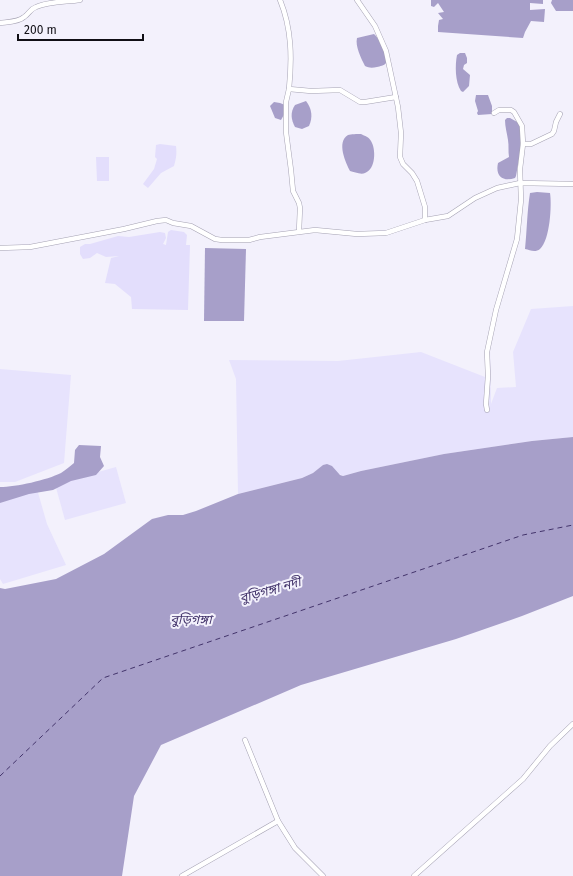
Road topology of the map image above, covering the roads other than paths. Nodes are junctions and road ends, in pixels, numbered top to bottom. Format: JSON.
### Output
{"nodes":[{"id":1,"x":80,"y":0,"type":"edge"},
{"id":2,"x":280,"y":0,"type":"edge"},
{"id":3,"x":357,"y":0,"type":"edge"},
{"id":4,"x":0,"y":23,"type":"edge"},
{"id":5,"x":289,"y":89,"type":"junction"},
{"id":6,"x":396,"y":98,"type":"junction"},
{"id":7,"x":494,"y":113,"type":"dead end"},
{"id":8,"x":560,"y":114,"type":"dead end"},
{"id":9,"x":523,"y":144,"type":"junction"},
{"id":10,"x":520,"y":183,"type":"junction"},
{"id":11,"x":573,"y":184,"type":"edge"},
{"id":12,"x":425,"y":220,"type":"junction"},
{"id":13,"x":299,"y":231,"type":"junction"},
{"id":14,"x":0,"y":248,"type":"edge"},
{"id":15,"x":487,"y":410,"type":"dead end"},
{"id":16,"x":573,"y":724,"type":"edge"},
{"id":17,"x":245,"y":740,"type":"dead end"},
{"id":18,"x":278,"y":821,"type":"junction"},
{"id":19,"x":182,"y":876,"type":"edge"},
{"id":20,"x":323,"y":876,"type":"edge"},
{"id":21,"x":414,"y":876,"type":"edge"}],
"edges":[{"from":1,"to":4,"type":"street"},
{"from":2,"to":5,"type":"street"},
{"from":3,"to":6,"type":"street"},
{"from":5,"to":6,"type":"street"},
{"from":5,"to":13,"type":"street"},
{"from":6,"to":12,"type":"street"},
{"from":7,"to":9,"type":"street"},
{"from":8,"to":9,"type":"street"},
{"from":9,"to":10,"type":"street"},
{"from":10,"to":11,"type":"street"},
{"from":10,"to":12,"type":"street"},
{"from":10,"to":15,"type":"street"},
{"from":12,"to":13,"type":"street"},
{"from":13,"to":14,"type":"street"},
{"from":16,"to":21,"type":"street"},
{"from":17,"to":18,"type":"street"},
{"from":18,"to":19,"type":"street"},
{"from":18,"to":20,"type":"street"}]}
